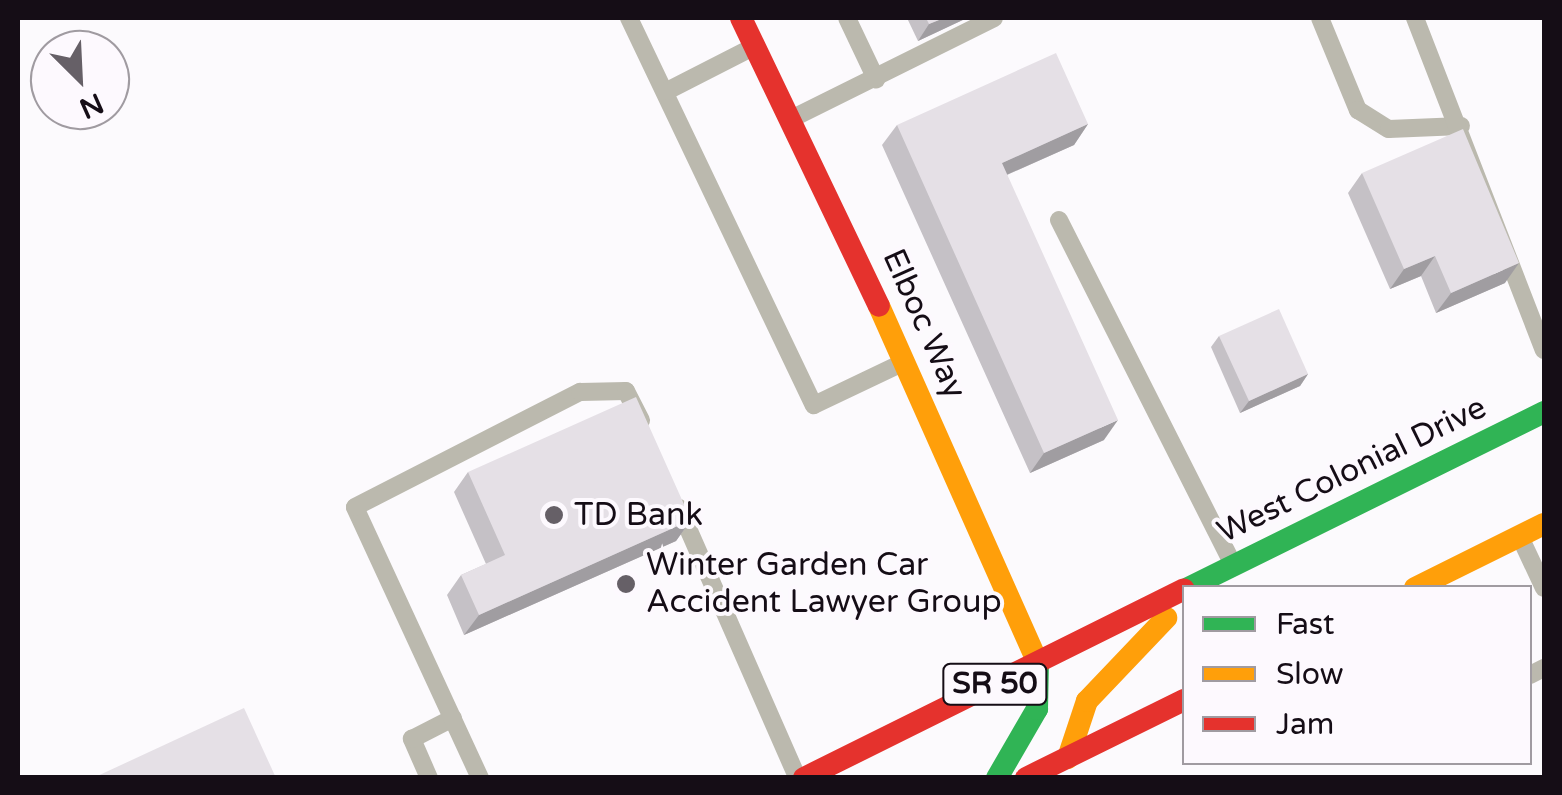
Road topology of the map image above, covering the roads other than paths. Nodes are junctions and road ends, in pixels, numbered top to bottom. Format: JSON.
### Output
{"nodes":[{"id":1,"x":629,"y":18,"type":"edge"},
{"id":2,"x":740,"y":18,"type":"edge"},
{"id":3,"x":847,"y":18,"type":"edge"},
{"id":4,"x":994,"y":18,"type":"edge"},
{"id":5,"x":1320,"y":18,"type":"edge"},
{"id":6,"x":1415,"y":18,"type":"edge"},
{"id":7,"x":756,"y":46,"type":"junction"},
{"id":8,"x":876,"y":78,"type":"junction"},
{"id":9,"x":667,"y":91,"type":"junction"},
{"id":10,"x":795,"y":117,"type":"junction"},
{"id":11,"x":1462,"y":126,"type":"junction"},
{"id":12,"x":1059,"y":220,"type":"dead end"},
{"id":13,"x":1544,"y":350,"type":"edge"},
{"id":14,"x":905,"y":362,"type":"junction"},
{"id":15,"x":1544,"y":412,"type":"edge"},
{"id":16,"x":653,"y":446,"type":"edge"},
{"id":17,"x":668,"y":482,"type":"edge"},
{"id":18,"x":1544,"y":524,"type":"edge"},
{"id":19,"x":1520,"y":536,"type":"junction"},
{"id":20,"x":1233,"y":565,"type":"junction"},
{"id":21,"x":1192,"y":585,"type":"edge"},
{"id":22,"x":1209,"y":585,"type":"edge"},
{"id":23,"x":1421,"y":585,"type":"edge"},
{"id":24,"x":1544,"y":588,"type":"edge"},
{"id":25,"x":1182,"y":590,"type":"edge"},
{"id":26,"x":1182,"y":606,"type":"edge"},
{"id":27,"x":1038,"y":662,"type":"junction"},
{"id":28,"x":1182,"y":701,"type":"edge"},
{"id":29,"x":452,"y":718,"type":"junction"},
{"id":30,"x":1073,"y":768,"type":"edge"},
{"id":31,"x":429,"y":778,"type":"edge"},
{"id":32,"x":480,"y":778,"type":"edge"},
{"id":33,"x":801,"y":778,"type":"edge"},
{"id":34,"x":998,"y":778,"type":"edge"},
{"id":35,"x":1026,"y":778,"type":"edge"}],
"edges":[{"from":1,"to":9,"type":"lane"},
{"from":2,"to":7,"type":"main road","name":"Elboc Way"},
{"from":3,"to":8,"type":"lane"},
{"from":4,"to":8,"type":"lane"},
{"from":5,"to":11,"type":"lane"},
{"from":6,"to":11,"type":"lane"},
{"from":7,"to":9,"type":"lane"},
{"from":7,"to":10,"type":"main road","name":"Elboc Way"},
{"from":8,"to":10,"type":"lane"},
{"from":9,"to":14,"type":"lane"},
{"from":10,"to":14,"type":"main road","name":"Elboc Way"},
{"from":11,"to":13,"type":"lane"},
{"from":12,"to":20,"type":"lane"},
{"from":14,"to":27,"type":"main road","name":"Elboc Way"},
{"from":15,"to":20,"type":"main road","name":"West Colonial Drive","number":"SR 50"},
{"from":16,"to":29,"type":"lane"},
{"from":17,"to":33,"type":"lane"},
{"from":18,"to":19,"type":"main road"},
{"from":19,"to":23,"type":"main road"},
{"from":19,"to":24,"type":"lane"},
{"from":20,"to":21,"type":"main road","name":"West Colonial Drive","number":"SR 50"},
{"from":20,"to":22,"type":"main road"},
{"from":25,"to":27,"type":"main road","name":"West Colonial Drive","number":"SR 50"},
{"from":26,"to":30,"type":"main road"},
{"from":27,"to":33,"type":"main road","name":"West Colonial Drive","number":"SR 50"},
{"from":27,"to":34,"type":"main road"},
{"from":28,"to":30,"type":"main road"},
{"from":29,"to":31,"type":"lane"},
{"from":29,"to":32,"type":"lane"},
{"from":30,"to":35,"type":"main road"}]}
